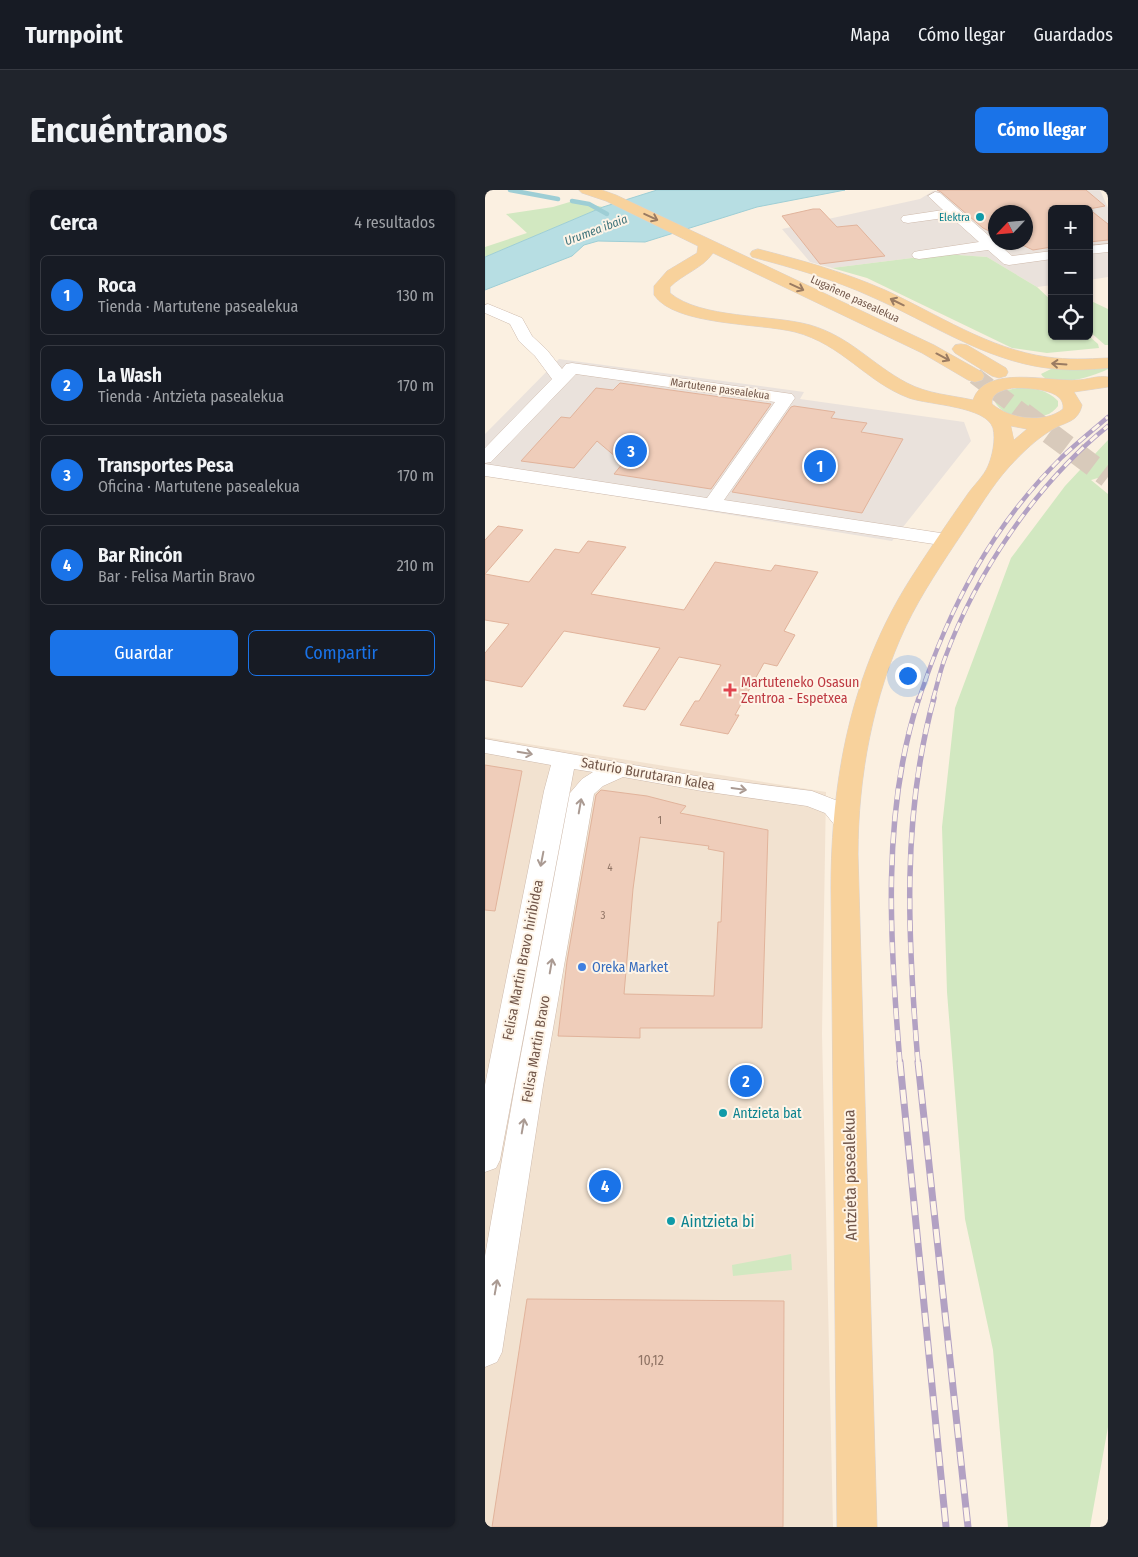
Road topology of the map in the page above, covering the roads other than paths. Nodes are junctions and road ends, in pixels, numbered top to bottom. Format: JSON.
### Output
{"nodes":[{"id":1,"x":587,"y":190,"type":"edge"},
{"id":2,"x":621,"y":194,"type":"edge"},
{"id":3,"x":935,"y":196,"type":"dead end"},
{"id":4,"x":953,"y":213,"type":"junction"},
{"id":5,"x":908,"y":219,"type":"dead end"},
{"id":6,"x":702,"y":237,"type":"junction"},
{"id":7,"x":988,"y":242,"type":"edge"},
{"id":8,"x":988,"y":246,"type":"edge"},
{"id":9,"x":1108,"y":248,"type":"edge"},
{"id":10,"x":997,"y":250,"type":"edge"},
{"id":11,"x":1093,"y":250,"type":"edge"},
{"id":12,"x":758,"y":254,"type":"junction"},
{"id":13,"x":919,"y":255,"type":"dead end"},
{"id":14,"x":1048,"y":256,"type":"edge"},
{"id":15,"x":774,"y":276,"type":"junction"},
{"id":16,"x":665,"y":282,"type":"junction"},
{"id":17,"x":488,"y":309,"type":"dead end"},
{"id":18,"x":988,"y":347,"type":"junction"},
{"id":19,"x":1108,"y":363,"type":"edge"},
{"id":20,"x":999,"y":372,"type":"tunnel mouth"},
{"id":21,"x":975,"y":376,"type":"tunnel mouth"},
{"id":22,"x":561,"y":379,"type":"junction"},
{"id":23,"x":1106,"y":381,"type":"edge"},
{"id":24,"x":1045,"y":385,"type":"junction"},
{"id":25,"x":905,"y":389,"type":"junction"},
{"id":26,"x":989,"y":390,"type":"junction"},
{"id":27,"x":1073,"y":407,"type":"junction"},
{"id":28,"x":992,"y":414,"type":"junction"},
{"id":29,"x":1051,"y":422,"type":"junction"},
{"id":30,"x":485,"y":458,"type":"edge"},
{"id":31,"x":998,"y":464,"type":"junction"},
{"id":32,"x":485,"y":470,"type":"edge"},
{"id":33,"x":712,"y":504,"type":"junction"},
{"id":34,"x":947,"y":540,"type":"junction"},
{"id":35,"x":485,"y":746,"type":"edge"},
{"id":36,"x":564,"y":760,"type":"junction"},
{"id":37,"x":622,"y":770,"type":"junction"},
{"id":38,"x":850,"y":784,"type":"junction"},
{"id":39,"x":812,"y":799,"type":"junction"},
{"id":40,"x":846,"y":822,"type":"junction"},
{"id":41,"x":495,"y":1056,"type":"edge"},
{"id":42,"x":485,"y":1160,"type":"edge"},
{"id":43,"x":485,"y":1352,"type":"edge"},
{"id":44,"x":857,"y":1527,"type":"edge"}],
"edges":[{"from":1,"to":2,"type":"main road"},
{"from":2,"to":6,"type":"main road"},
{"from":3,"to":4,"type":"street"},
{"from":4,"to":5,"type":"street"},
{"from":4,"to":7,"type":"street"},
{"from":6,"to":12,"type":"main road","name":"Lugañene pasealekua"},
{"from":6,"to":15,"type":"main road","name":"Lugañene pasealekua"},
{"from":6,"to":16,"type":"main road"},
{"from":8,"to":13,"type":"street"},
{"from":9,"to":11,"type":"street"},
{"from":10,"to":14,"type":"street"},
{"from":18,"to":12,"type":"main road","one_way":true},
{"from":12,"to":20,"type":"main road","name":"Lugañene pasealekua"},
{"from":15,"to":16,"type":"main road","name":"Lugañene pasealekua"},
{"from":15,"to":21,"type":"main road","name":"Lugañene pasealekua","one_way":true},
{"from":16,"to":25,"type":"main road"},
{"from":17,"to":22,"type":"street"},
{"from":19,"to":18,"type":"main road","one_way":true},
{"from":18,"to":24,"type":"main road"},
{"from":22,"to":30,"type":"street","name":"Martutene pasealekua"},
{"from":22,"to":33,"type":"street","name":"Martutene pasealekua"},
{"from":23,"to":24,"type":"main road"},
{"from":23,"to":27,"type":"main road"},
{"from":24,"to":26,"type":"main road"},
{"from":24,"to":27,"type":"main road"},
{"from":25,"to":26,"type":"main road"},
{"from":25,"to":28,"type":"main road"},
{"from":26,"to":28,"type":"main road"},
{"from":27,"to":29,"type":"main road"},
{"from":28,"to":29,"type":"main road"},
{"from":28,"to":31,"type":"main road"},
{"from":29,"to":31,"type":"main road"},
{"from":31,"to":34,"type":"main road"},
{"from":32,"to":33,"type":"street"},
{"from":33,"to":34,"type":"street"},
{"from":34,"to":38,"type":"main road"},
{"from":35,"to":36,"type":"street","name":"Saturio Burutaran kalea","one_way":true},
{"from":36,"to":37,"type":"street","name":"Saturio Burutaran kalea"},
{"from":36,"to":41,"type":"street","name":"Felisa Martin Bravo hiribidea","one_way":true},
{"from":37,"to":39,"type":"street","name":"Saturio Burutaran kalea","one_way":true},
{"from":43,"to":37,"type":"street","name":"Felisa Martin Bravo","one_way":true},
{"from":38,"to":39,"type":"street"},
{"from":38,"to":40,"type":"main road"},
{"from":39,"to":40,"type":"street"},
{"from":40,"to":44,"type":"main road","name":"Antzieta pasealekua"},
{"from":41,"to":42,"type":"street","name":"Felisa Martin Bravo hiribidea"}]}
